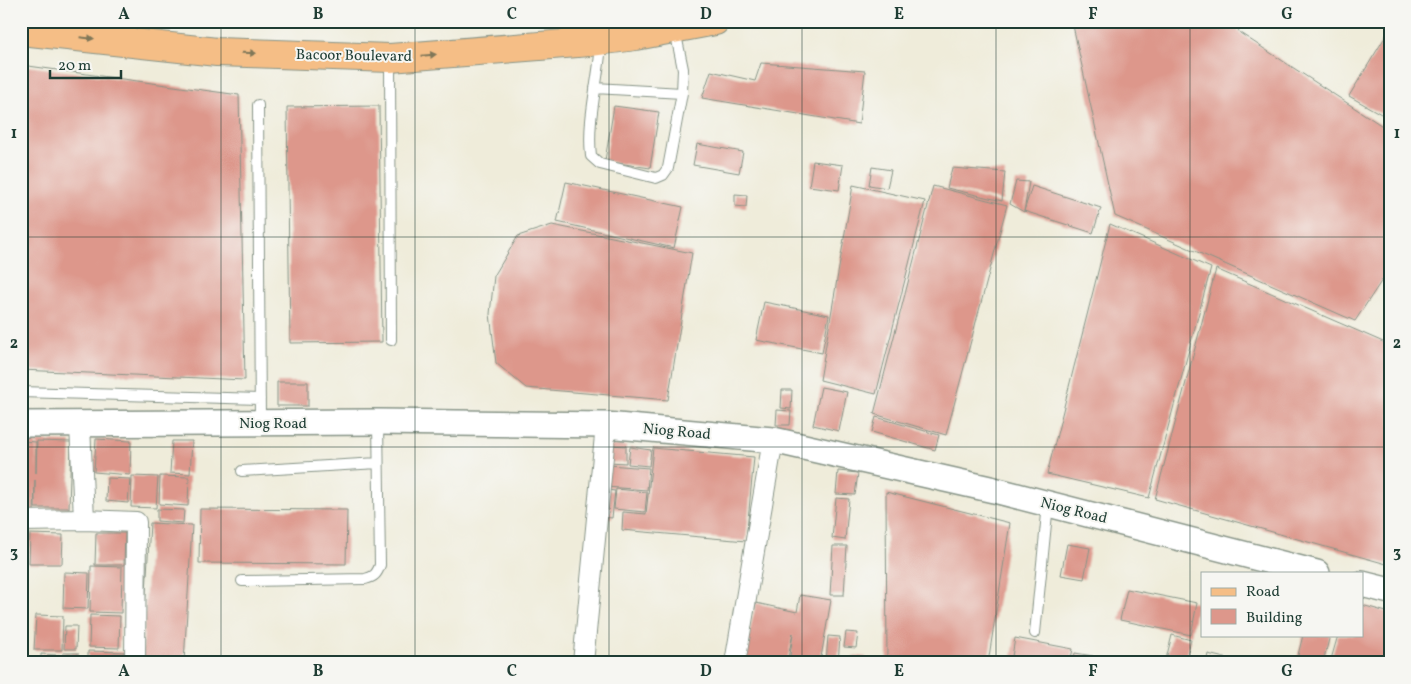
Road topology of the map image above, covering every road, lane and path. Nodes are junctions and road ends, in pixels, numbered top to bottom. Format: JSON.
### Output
{"nodes":[{"id":1,"x":715,"y":21,"type":"edge"},
{"id":2,"x":674,"y":25,"type":"edge"},
{"id":3,"x":21,"y":31,"type":"edge"},
{"id":4,"x":602,"y":31,"type":"edge"},
{"id":5,"x":390,"y":58,"type":"junction"},
{"id":6,"x":595,"y":88,"type":"junction"},
{"id":7,"x":682,"y":93,"type":"junction"},
{"id":8,"x":258,"y":105,"type":"dead end"},
{"id":9,"x":391,"y":340,"type":"dead end"},
{"id":10,"x":21,"y":392,"type":"edge"},
{"id":11,"x":260,"y":411,"type":"junction"},
{"id":12,"x":378,"y":422,"type":"junction"},
{"id":13,"x":21,"y":424,"type":"edge"},
{"id":14,"x":80,"y":424,"type":"junction"},
{"id":15,"x":606,"y":425,"type":"junction"},
{"id":16,"x":773,"y":440,"type":"junction"},
{"id":17,"x":378,"y":463,"type":"junction"},
{"id":18,"x":242,"y":471,"type":"dead end"},
{"id":19,"x":1048,"y":503,"type":"junction"},
{"id":20,"x":84,"y":520,"type":"junction"},
{"id":21,"x":21,"y":521,"type":"edge"},
{"id":22,"x":1313,"y":572,"type":"edge"},
{"id":23,"x":242,"y":581,"type":"dead end"},
{"id":24,"x":1364,"y":584,"type":"edge"},
{"id":25,"x":1390,"y":591,"type":"edge"},
{"id":26,"x":1035,"y":633,"type":"dead end"},
{"id":27,"x":135,"y":663,"type":"edge"},
{"id":28,"x":583,"y":663,"type":"edge"},
{"id":29,"x":735,"y":663,"type":"edge"}],
"edges":[{"from":1,"to":2,"type":"main road","name":"Bacoor Boulevard"},
{"from":2,"to":4,"type":"main road","name":"Bacoor Boulevard"},
{"from":2,"to":7,"type":"lane"},
{"from":3,"to":5,"type":"main road","name":"Bacoor Boulevard","one_way":true},
{"from":5,"to":4,"type":"main road","name":"Bacoor Boulevard","one_way":true},
{"from":4,"to":6,"type":"lane"},
{"from":5,"to":9,"type":"lane"},
{"from":6,"to":7,"type":"lane"},
{"from":6,"to":7,"type":"lane"},
{"from":8,"to":11,"type":"lane"},
{"from":10,"to":11,"type":"lane"},
{"from":11,"to":12,"type":"street","name":"Niog Road"},
{"from":11,"to":14,"type":"street","name":"Niog Road"},
{"from":12,"to":15,"type":"street","name":"Niog Road"},
{"from":12,"to":17,"type":"lane"},
{"from":13,"to":14,"type":"street","name":"Niog Road"},
{"from":14,"to":20,"type":"street"},
{"from":15,"to":16,"type":"street","name":"Niog Road"},
{"from":15,"to":28,"type":"street"},
{"from":16,"to":19,"type":"street","name":"Niog Road"},
{"from":16,"to":29,"type":"street"},
{"from":17,"to":18,"type":"lane"},
{"from":17,"to":23,"type":"lane"},
{"from":19,"to":22,"type":"street","name":"Niog Road"},
{"from":19,"to":26,"type":"lane"},
{"from":20,"to":21,"type":"street"},
{"from":20,"to":27,"type":"street"},
{"from":24,"to":25,"type":"street"}]}
